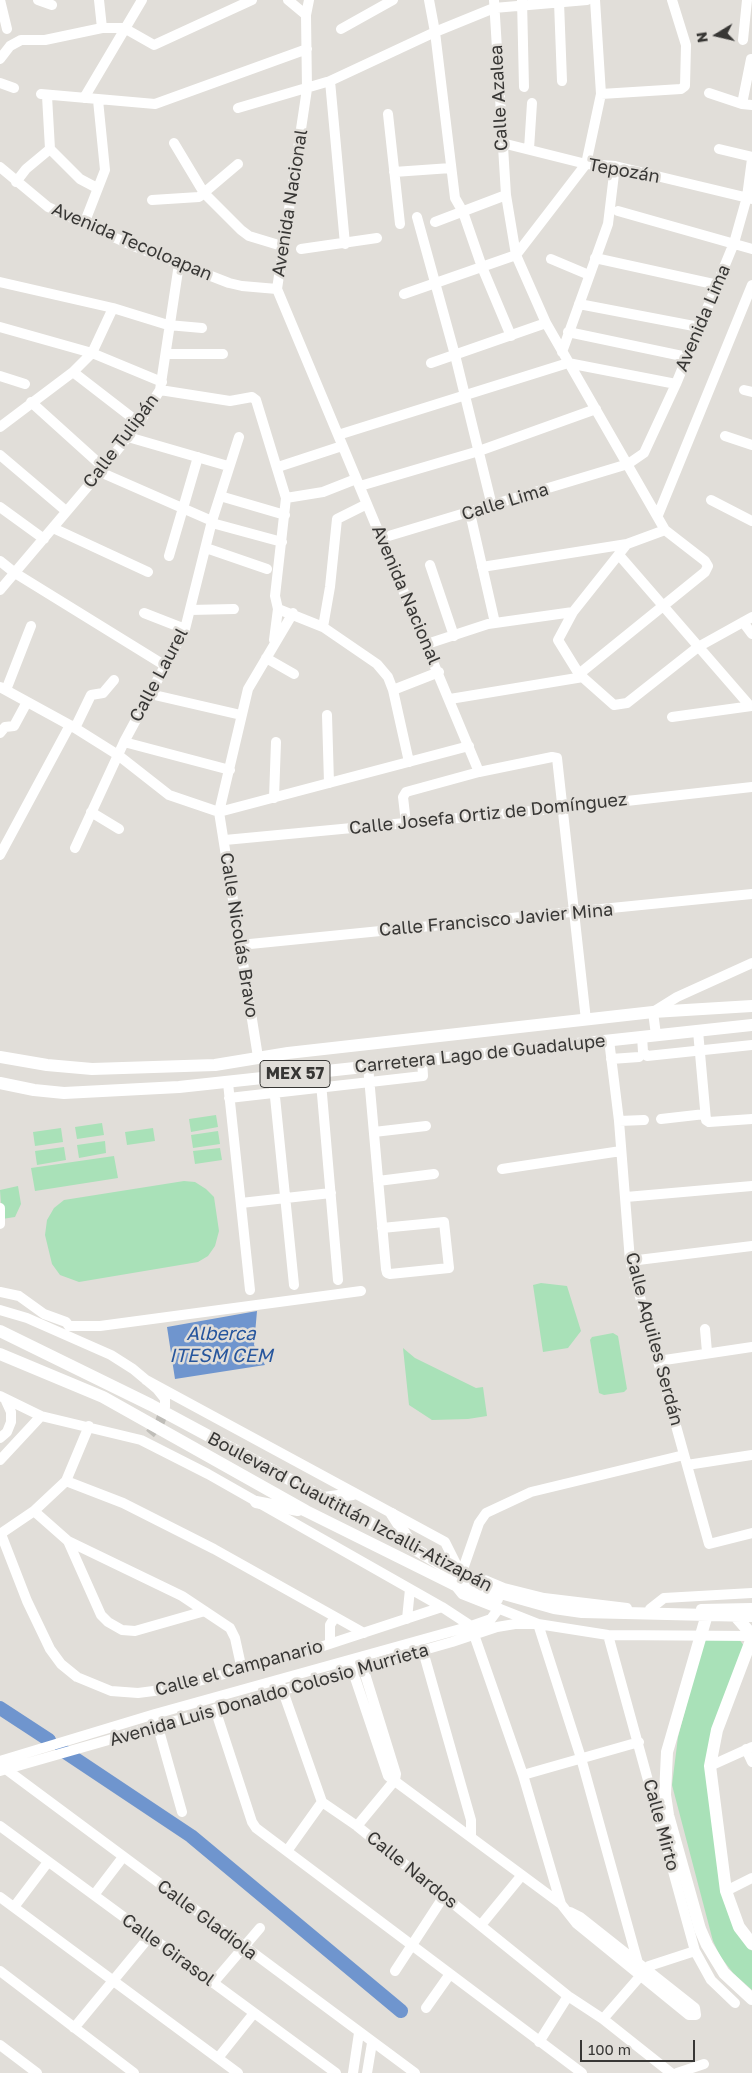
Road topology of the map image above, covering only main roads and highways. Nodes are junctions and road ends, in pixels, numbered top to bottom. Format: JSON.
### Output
{"nodes":[{"id":1,"x":752,"y":1006,"type":"edge"},
{"id":2,"x":752,"y":1025,"type":"edge"},
{"id":3,"x":288,"y":1053,"type":"junction"},
{"id":4,"x":0,"y":1057,"type":"edge"},
{"id":5,"x":291,"y":1075,"type":"junction"},
{"id":6,"x":0,"y":1083,"type":"edge"},
{"id":7,"x":0,"y":1331,"type":"edge"},
{"id":8,"x":0,"y":1354,"type":"edge"},
{"id":9,"x":66,"y":1364,"type":"junction"},
{"id":10,"x":56,"y":1377,"type":"junction"},
{"id":11,"x":353,"y":1494,"type":"road end"},
{"id":12,"x":324,"y":1498,"type":"junction"},
{"id":13,"x":256,"y":1502,"type":"road end"},
{"id":14,"x":306,"y":1511,"type":"junction"},
{"id":15,"x":392,"y":1514,"type":"road end"},
{"id":16,"x":414,"y":1547,"type":"junction"},
{"id":17,"x":497,"y":1599,"type":"junction"},
{"id":18,"x":727,"y":1608,"type":"road end"},
{"id":19,"x":709,"y":1609,"type":"road end"},
{"id":20,"x":752,"y":1616,"type":"edge"},
{"id":21,"x":752,"y":1622,"type":"edge"},
{"id":22,"x":752,"y":1636,"type":"edge"},
{"id":23,"x":752,"y":1943,"type":"edge"},
{"id":24,"x":752,"y":1999,"type":"edge"}],
"edges":[{"from":1,"to":3,"type":"main road","name":"Carretera Lago de Guadalupe","number":"MEX 57"},
{"from":2,"to":5,"type":"main road","name":"Carretera Lago de Guadalupe","number":"MEX 57"},
{"from":3,"to":4,"type":"main road","name":"Carretera Lago de Guadalupe","number":"MEX 57"},
{"from":3,"to":5,"type":"main road"},
{"from":5,"to":6,"type":"main road","name":"Carretera Lago de Guadalupe","number":"MEX 57"},
{"from":7,"to":9,"type":"main road","name":"Boulevard Cuautitlán Izcalli-Atizapán"},
{"from":8,"to":10,"type":"main road","name":"Boulevard Cuautitlán Izcalli-Atizapán"},
{"from":9,"to":10,"type":"main road"},
{"from":9,"to":12,"type":"main road","name":"Boulevard Cuautitlán Izcalli-Atizapán"},
{"from":10,"to":14,"type":"main road","name":"Boulevard Cuautitlán Izcalli-Atizapán"},
{"from":11,"to":12,"type":"main road"},
{"from":12,"to":16,"type":"main road","name":"Boulevard Cuautitlán Izcalli-Atizapán"},
{"from":13,"to":14,"type":"main road"},
{"from":14,"to":17,"type":"main road","name":"Boulevard Cuautitlán Izcalli-Atizapán"},
{"from":15,"to":16,"type":"main road"},
{"from":16,"to":17,"type":"main road","name":"Boulevard Cuautitlán Izcalli-Atizapán"},
{"from":17,"to":20,"type":"main road","name":"Boulevard Cuautitlán Izcalli-Atizapán"},
{"from":17,"to":21,"type":"main road","name":"Boulevard Cuautitlán Izcalli-Atizapán"},
{"from":18,"to":22,"type":"main road"},
{"from":19,"to":24,"type":"main road"},
{"from":22,"to":23,"type":"main road"}]}
